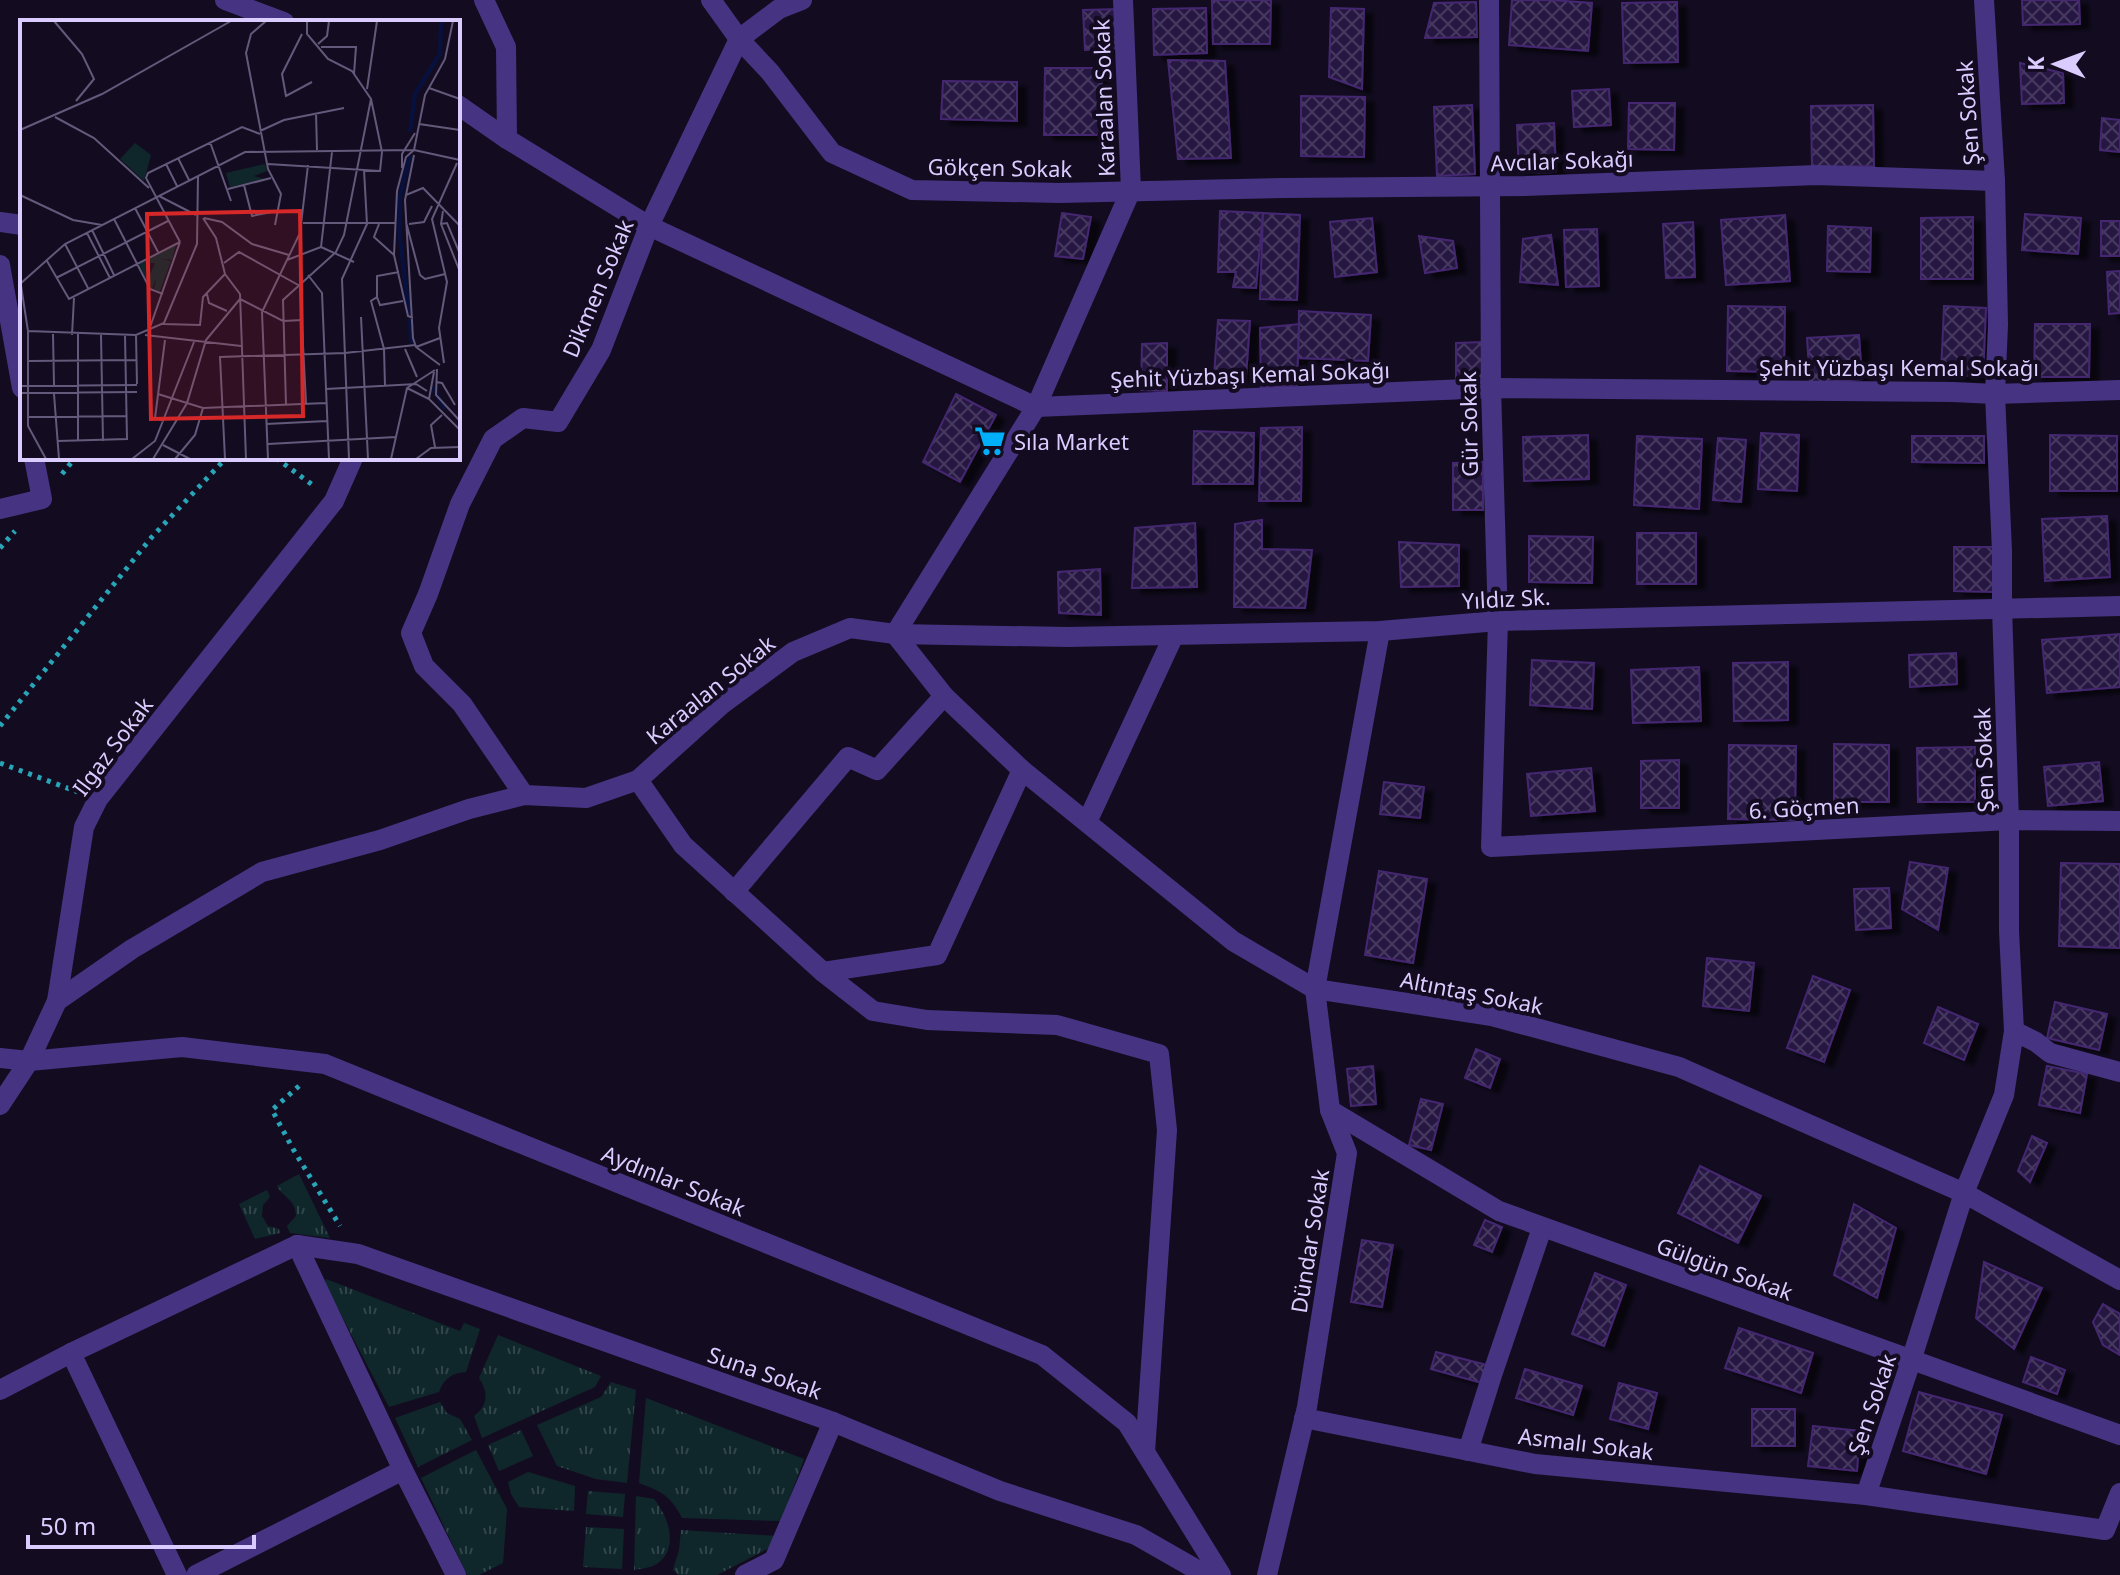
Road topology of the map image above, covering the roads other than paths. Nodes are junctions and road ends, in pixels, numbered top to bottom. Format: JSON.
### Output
{"nodes":[{"id":1,"x":225,"y":0,"type":"edge"},
{"id":2,"x":484,"y":0,"type":"edge"},
{"id":3,"x":711,"y":0,"type":"edge"},
{"id":4,"x":802,"y":0,"type":"edge"},
{"id":5,"x":1123,"y":0,"type":"edge"},
{"id":6,"x":1489,"y":0,"type":"edge"},
{"id":7,"x":1984,"y":0,"type":"edge"},
{"id":8,"x":279,"y":20,"type":"edge"},
{"id":9,"x":739,"y":39,"type":"junction"},
{"id":10,"x":460,"y":106,"type":"edge"},
{"id":11,"x":507,"y":139,"type":"junction"},
{"id":12,"x":1995,"y":181,"type":"junction"},
{"id":13,"x":1490,"y":186,"type":"junction"},
{"id":14,"x":1131,"y":190,"type":"junction"},
{"id":15,"x":0,"y":222,"type":"edge"},
{"id":16,"x":20,"y":225,"type":"edge"},
{"id":17,"x":649,"y":226,"type":"junction"},
{"id":18,"x":0,"y":265,"type":"edge"},
{"id":19,"x":20,"y":377,"type":"edge"},
{"id":20,"x":1491,"y":388,"type":"junction"},
{"id":21,"x":2120,"y":390,"type":"edge"},
{"id":22,"x":1995,"y":394,"type":"junction"},
{"id":23,"x":1036,"y":407,"type":"junction"},
{"id":24,"x":34,"y":460,"type":"edge"},
{"id":25,"x":352,"y":460,"type":"edge"},
{"id":26,"x":0,"y":509,"type":"edge"},
{"id":27,"x":2120,"y":606,"type":"edge"},
{"id":28,"x":2002,"y":608,"type":"junction"},
{"id":29,"x":1498,"y":621,"type":"junction"},
{"id":30,"x":1380,"y":631,"type":"junction"},
{"id":31,"x":895,"y":634,"type":"junction"},
{"id":32,"x":1174,"y":635,"type":"junction"},
{"id":33,"x":944,"y":696,"type":"junction"},
{"id":34,"x":1022,"y":770,"type":"junction"},
{"id":35,"x":638,"y":780,"type":"junction"},
{"id":36,"x":524,"y":795,"type":"junction"},
{"id":37,"x":2009,"y":820,"type":"junction"},
{"id":38,"x":2120,"y":821,"type":"edge"},
{"id":39,"x":1087,"y":822,"type":"junction"},
{"id":40,"x":1491,"y":847,"type":"joint"},
{"id":41,"x":734,"y":892,"type":"junction"},
{"id":42,"x":823,"y":972,"type":"junction"},
{"id":43,"x":1315,"y":989,"type":"junction"},
{"id":44,"x":57,"y":1001,"type":"junction"},
{"id":45,"x":2014,"y":1031,"type":"junction"},
{"id":46,"x":0,"y":1058,"type":"edge"},
{"id":47,"x":29,"y":1061,"type":"junction"},
{"id":48,"x":2120,"y":1072,"type":"edge"},
{"id":49,"x":0,"y":1105,"type":"edge"},
{"id":50,"x":1330,"y":1110,"type":"junction"},
{"id":51,"x":1964,"y":1193,"type":"junction"},
{"id":52,"x":1542,"y":1228,"type":"junction"},
{"id":53,"x":297,"y":1245,"type":"junction"},
{"id":54,"x":2120,"y":1280,"type":"edge"},
{"id":55,"x":71,"y":1353,"type":"junction"},
{"id":56,"x":1911,"y":1361,"type":"junction"},
{"id":57,"x":0,"y":1390,"type":"edge"},
{"id":58,"x":1304,"y":1418,"type":"junction"},
{"id":59,"x":833,"y":1422,"type":"junction"},
{"id":60,"x":2120,"y":1435,"type":"edge"},
{"id":61,"x":1468,"y":1451,"type":"junction"},
{"id":62,"x":1145,"y":1452,"type":"junction"},
{"id":63,"x":403,"y":1470,"type":"junction"},
{"id":64,"x":2120,"y":1493,"type":"edge"},
{"id":65,"x":1866,"y":1495,"type":"junction"},
{"id":66,"x":177,"y":1575,"type":"edge"},
{"id":67,"x":196,"y":1575,"type":"edge"},
{"id":68,"x":456,"y":1575,"type":"edge"},
{"id":69,"x":745,"y":1575,"type":"edge"},
{"id":70,"x":1206,"y":1575,"type":"edge"},
{"id":71,"x":1221,"y":1575,"type":"edge"},
{"id":72,"x":1267,"y":1575,"type":"edge"}],
"edges":[{"from":1,"to":8,"type":"street"},
{"from":2,"to":11,"type":"street"},
{"from":3,"to":9,"type":"street","name":"Gökçen Sokak"},
{"from":4,"to":9,"type":"street"},
{"from":5,"to":14,"type":"street","name":"Karaalan Sokak"},
{"from":6,"to":13,"type":"street","name":"Gür Sokak"},
{"from":7,"to":12,"type":"street","name":"Şen Sokak"},
{"from":9,"to":14,"type":"street","name":"Gökçen Sokak"},
{"from":9,"to":17,"type":"street","name":"Dikmen Sokak"},
{"from":10,"to":11,"type":"street","name":"Şehit Yüzbaşı Kemal Sokağı"},
{"from":11,"to":17,"type":"street","name":"Şehit Yüzbaşı Kemal Sokağı"},
{"from":12,"to":13,"type":"street","name":"Avcılar Sokağı"},
{"from":12,"to":22,"type":"street","name":"Şen Sokak"},
{"from":13,"to":14,"type":"street","name":"Avcılar Sokağı"},
{"from":13,"to":20,"type":"street","name":"Gür Sokak"},
{"from":14,"to":23,"type":"street","name":"Karaalan Sokak"},
{"from":15,"to":16,"type":"street"},
{"from":17,"to":23,"type":"street","name":"Şehit Yüzbaşı Kemal Sokağı"},
{"from":17,"to":36,"type":"street","name":"Dikmen Sokak"},
{"from":18,"to":19,"type":"street"},
{"from":20,"to":22,"type":"street","name":"Şehit Yüzbaşı Kemal Sokağı"},
{"from":20,"to":23,"type":"street","name":"Şehit Yüzbaşı Kemal Sokağı"},
{"from":20,"to":29,"type":"street","name":"Gür Sokak"},
{"from":21,"to":22,"type":"street","name":"Şehit Yüzbaşı Kemal Sokağı"},
{"from":22,"to":28,"type":"street","name":"Şen Sokak"},
{"from":23,"to":31,"type":"street","name":"Karaalan Sokak"},
{"from":24,"to":26,"type":"street"},
{"from":25,"to":44,"type":"street","name":"Ilgaz Sokak"},
{"from":27,"to":28,"type":"street","name":"Yıldız Sk."},
{"from":28,"to":29,"type":"street","name":"Yıldız Sk."},
{"from":28,"to":37,"type":"street","name":"Şen Sokak"},
{"from":29,"to":30,"type":"street","name":"Yıldız Sk."},
{"from":29,"to":40,"type":"street","name":"Gür Sokak"},
{"from":30,"to":32,"type":"street","name":"Yıldız Sk."},
{"from":30,"to":43,"type":"street","name":"Dündar Sokak"},
{"from":31,"to":32,"type":"street","name":"Yıldız Sk."},
{"from":31,"to":33,"type":"street","name":"Altıntaş Sokak"},
{"from":31,"to":35,"type":"street","name":"Karaalan Sokak"},
{"from":32,"to":39,"type":"street"},
{"from":33,"to":34,"type":"street","name":"Altıntaş Sokak"},
{"from":33,"to":41,"type":"street"},
{"from":34,"to":39,"type":"street","name":"Altıntaş Sokak"},
{"from":34,"to":42,"type":"street"},
{"from":35,"to":36,"type":"street","name":"Karaalan Sokak"},
{"from":35,"to":41,"type":"street"},
{"from":36,"to":44,"type":"street","name":"Karaalan Sokak"},
{"from":37,"to":38,"type":"street","name":"6. Göçmen"},
{"from":37,"to":40,"type":"street","name":"6. Göçmen"},
{"from":37,"to":45,"type":"street","name":"Şen Sokak"},
{"from":39,"to":43,"type":"street","name":"Altıntaş Sokak"},
{"from":41,"to":42,"type":"street"},
{"from":42,"to":62,"type":"street"},
{"from":43,"to":50,"type":"street","name":"Dündar Sokak"},
{"from":43,"to":51,"type":"street","name":"Altıntaş Sokak"},
{"from":44,"to":47,"type":"street","name":"Ilgaz Sokak"},
{"from":45,"to":48,"type":"street"},
{"from":45,"to":51,"type":"street","name":"Şen Sokak"},
{"from":46,"to":47,"type":"street","name":"Aydınlar Sokak"},
{"from":47,"to":49,"type":"street","name":"Ilgaz Sokak"},
{"from":47,"to":62,"type":"street","name":"Aydınlar Sokak"},
{"from":50,"to":52,"type":"street","name":"Gülgün Sokak"},
{"from":50,"to":58,"type":"street","name":"Dündar Sokak"},
{"from":51,"to":54,"type":"street","name":"Altıntaş Sokak"},
{"from":51,"to":56,"type":"street","name":"Şen Sokak"},
{"from":52,"to":56,"type":"street","name":"Gülgün Sokak"},
{"from":52,"to":61,"type":"street"},
{"from":53,"to":55,"type":"street"},
{"from":53,"to":59,"type":"street","name":"Suna Sokak"},
{"from":53,"to":63,"type":"street"},
{"from":55,"to":57,"type":"street"},
{"from":55,"to":66,"type":"street"},
{"from":56,"to":60,"type":"street","name":"Gülgün Sokak"},
{"from":56,"to":65,"type":"street","name":"Şen Sokak"},
{"from":58,"to":61,"type":"street","name":"Asmalı Sokak"},
{"from":58,"to":72,"type":"street","name":"Dündar Sokak"},
{"from":59,"to":69,"type":"street"},
{"from":59,"to":70,"type":"street","name":"Suna Sokak"},
{"from":61,"to":65,"type":"street","name":"Asmalı Sokak"},
{"from":62,"to":71,"type":"street","name":"Aydınlar Sokak"},
{"from":63,"to":67,"type":"street"},
{"from":63,"to":68,"type":"street"},
{"from":64,"to":65,"type":"street","name":"Asmalı Sokak"}]}
